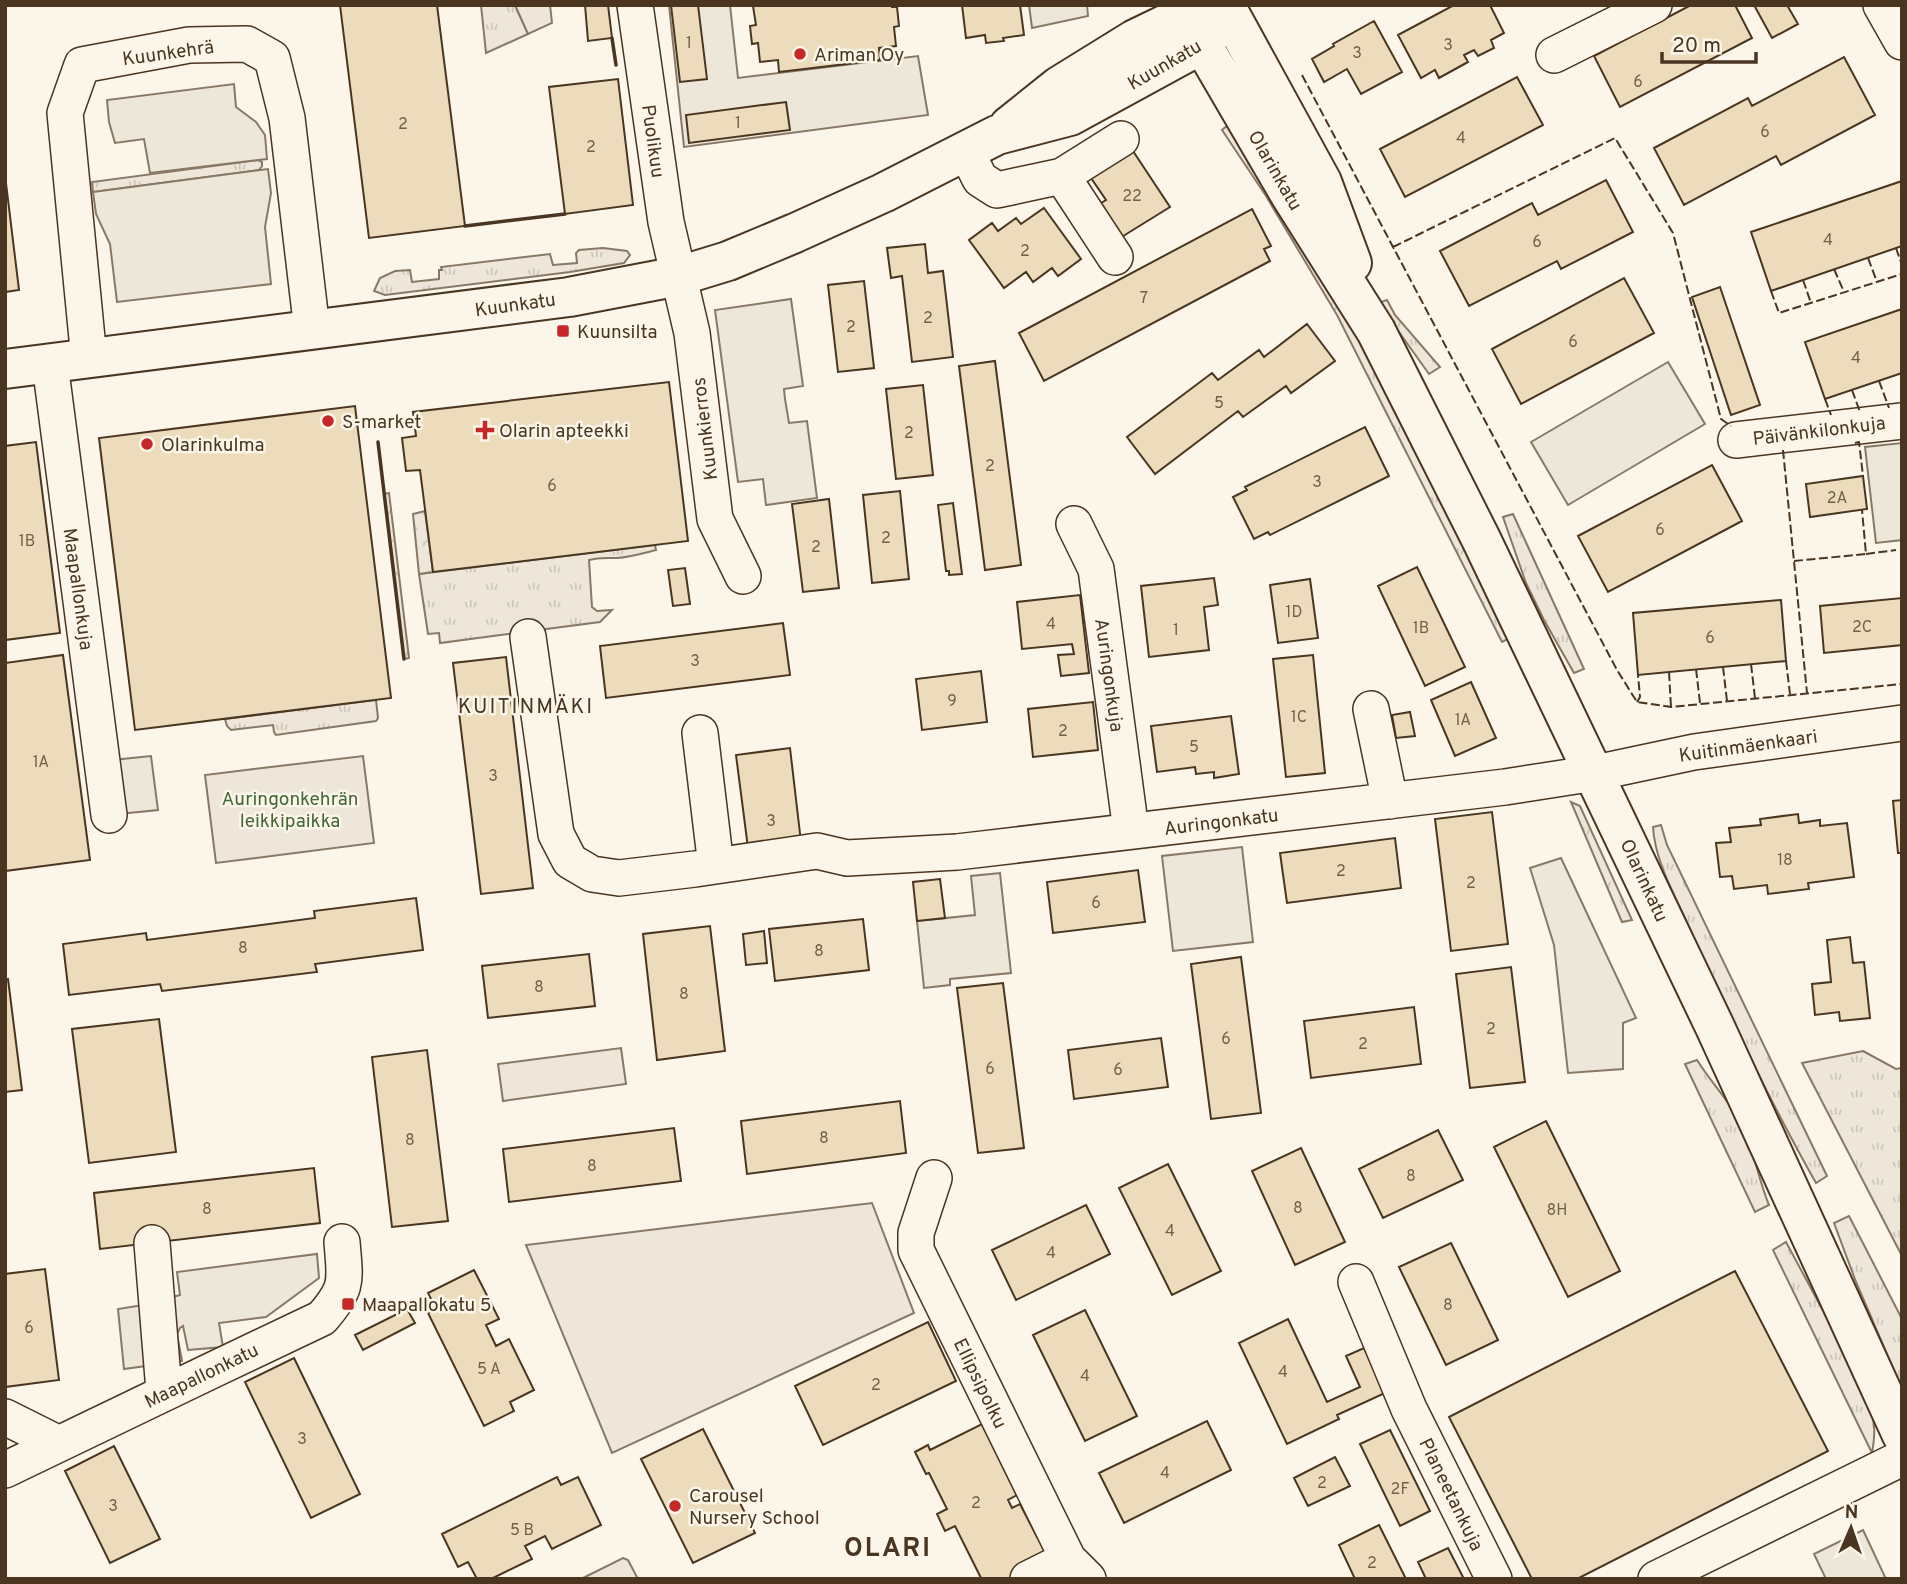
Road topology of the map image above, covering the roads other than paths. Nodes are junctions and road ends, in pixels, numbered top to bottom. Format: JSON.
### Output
{"nodes":[{"id":1,"x":635,"y":5,"type":"edge"},
{"id":2,"x":1654,"y":5,"type":"edge"},
{"id":3,"x":1227,"y":10,"type":"edge"},
{"id":4,"x":1190,"y":21,"type":"edge"},
{"id":5,"x":1554,"y":55,"type":"dead end"},
{"id":6,"x":1121,"y":139,"type":"dead end"},
{"id":7,"x":981,"y":143,"type":"junction"},
{"id":8,"x":1062,"y":176,"type":"junction"},
{"id":9,"x":1115,"y":257,"type":"dead end"},
{"id":10,"x":679,"y":276,"type":"junction"},
{"id":11,"x":312,"y":330,"type":"junction"},
{"id":12,"x":1376,"y":331,"type":"junction"},
{"id":13,"x":89,"y":359,"type":"junction"},
{"id":14,"x":50,"y":364,"type":"junction"},
{"id":15,"x":5,"y":369,"type":"edge"},
{"id":16,"x":1902,"y":421,"type":"edge"},
{"id":17,"x":1736,"y":440,"type":"dead end"},
{"id":18,"x":1074,"y":524,"type":"dead end"},
{"id":19,"x":743,"y":576,"type":"dead end"},
{"id":20,"x":528,"y":637,"type":"dead end"},
{"id":21,"x":1371,"y":709,"type":"dead end"},
{"id":22,"x":1902,"y":723,"type":"edge"},
{"id":23,"x":700,"y":733,"type":"dead end"},
{"id":24,"x":1595,"y":773,"type":"junction"},
{"id":25,"x":1391,"y":801,"type":"junction"},
{"id":26,"x":109,"y":815,"type":"dead end"},
{"id":27,"x":1132,"y":831,"type":"junction"},
{"id":28,"x":716,"y":866,"type":"junction"},
{"id":29,"x":934,"y":1178,"type":"dead end"},
{"id":30,"x":342,"y":1242,"type":"dead end"},
{"id":31,"x":152,"y":1243,"type":"dead end"},
{"id":32,"x":1356,"y":1282,"type":"dead end"},
{"id":33,"x":164,"y":1391,"type":"junction"},
{"id":34,"x":5,"y":1417,"type":"edge"},
{"id":35,"x":1902,"y":1435,"type":"edge"},
{"id":36,"x":59,"y":1444,"type":"junction"},
{"id":37,"x":1902,"y":1458,"type":"edge"},
{"id":38,"x":5,"y":1469,"type":"edge"},
{"id":39,"x":1081,"y":1572,"type":"edge"},
{"id":40,"x":1028,"y":1579,"type":"edge"},
{"id":41,"x":1494,"y":1579,"type":"edge"},
{"id":42,"x":1656,"y":1579,"type":"edge"}],
"edges":[{"from":1,"to":10,"type":"street","name":"Puolikuu"},
{"from":2,"to":5,"type":"street"},
{"from":3,"to":4,"type":"main road","name":"Kuunkatu"},
{"from":3,"to":12,"type":"main road","name":"Olarinkatu"},
{"from":4,"to":7,"type":"main road","name":"Kuunkatu"},
{"from":4,"to":12,"type":"main road","name":"Olarinkatu"},
{"from":6,"to":8,"type":"street"},
{"from":7,"to":8,"type":"street"},
{"from":7,"to":10,"type":"main road","name":"Kuunkatu"},
{"from":8,"to":9,"type":"street"},
{"from":10,"to":11,"type":"main road","name":"Kuunkatu"},
{"from":10,"to":19,"type":"street","name":"Kuunkierros"},
{"from":11,"to":13,"type":"main road","name":"Kuunkatu"},
{"from":11,"to":13,"type":"street","name":"Kuunkehrä"},
{"from":12,"to":24,"type":"main road","name":"Olarinkatu"},
{"from":13,"to":14,"type":"main road","name":"Kuunkatu"},
{"from":14,"to":15,"type":"main road","name":"Kuunkatu"},
{"from":14,"to":26,"type":"street","name":"Maapallonkuja"},
{"from":16,"to":17,"type":"street","name":"Päivänkilonkuja"},
{"from":18,"to":27,"type":"street","name":"Auringonkuja"},
{"from":20,"to":28,"type":"street","name":"Auringonkatu"},
{"from":21,"to":25,"type":"street"},
{"from":22,"to":24,"type":"street","name":"Kuitinmäenkaari"},
{"from":23,"to":28,"type":"street"},
{"from":24,"to":25,"type":"street","name":"Auringonkatu"},
{"from":24,"to":35,"type":"main road","name":"Olarinkatu"},
{"from":25,"to":27,"type":"street","name":"Auringonkatu"},
{"from":27,"to":28,"type":"street","name":"Auringonkatu"},
{"from":29,"to":39,"type":"street","name":"Ellipsipolku"},
{"from":30,"to":33,"type":"street","name":"Maapallonkatu"},
{"from":31,"to":33,"type":"street"},
{"from":32,"to":41,"type":"street","name":"Planeetankuja"},
{"from":33,"to":36,"type":"street","name":"Maapallonkatu"},
{"from":34,"to":36,"type":"street"},
{"from":36,"to":38,"type":"street","name":"Maapallonkatu"},
{"from":37,"to":42,"type":"street"},
{"from":39,"to":40,"type":"street"}]}
